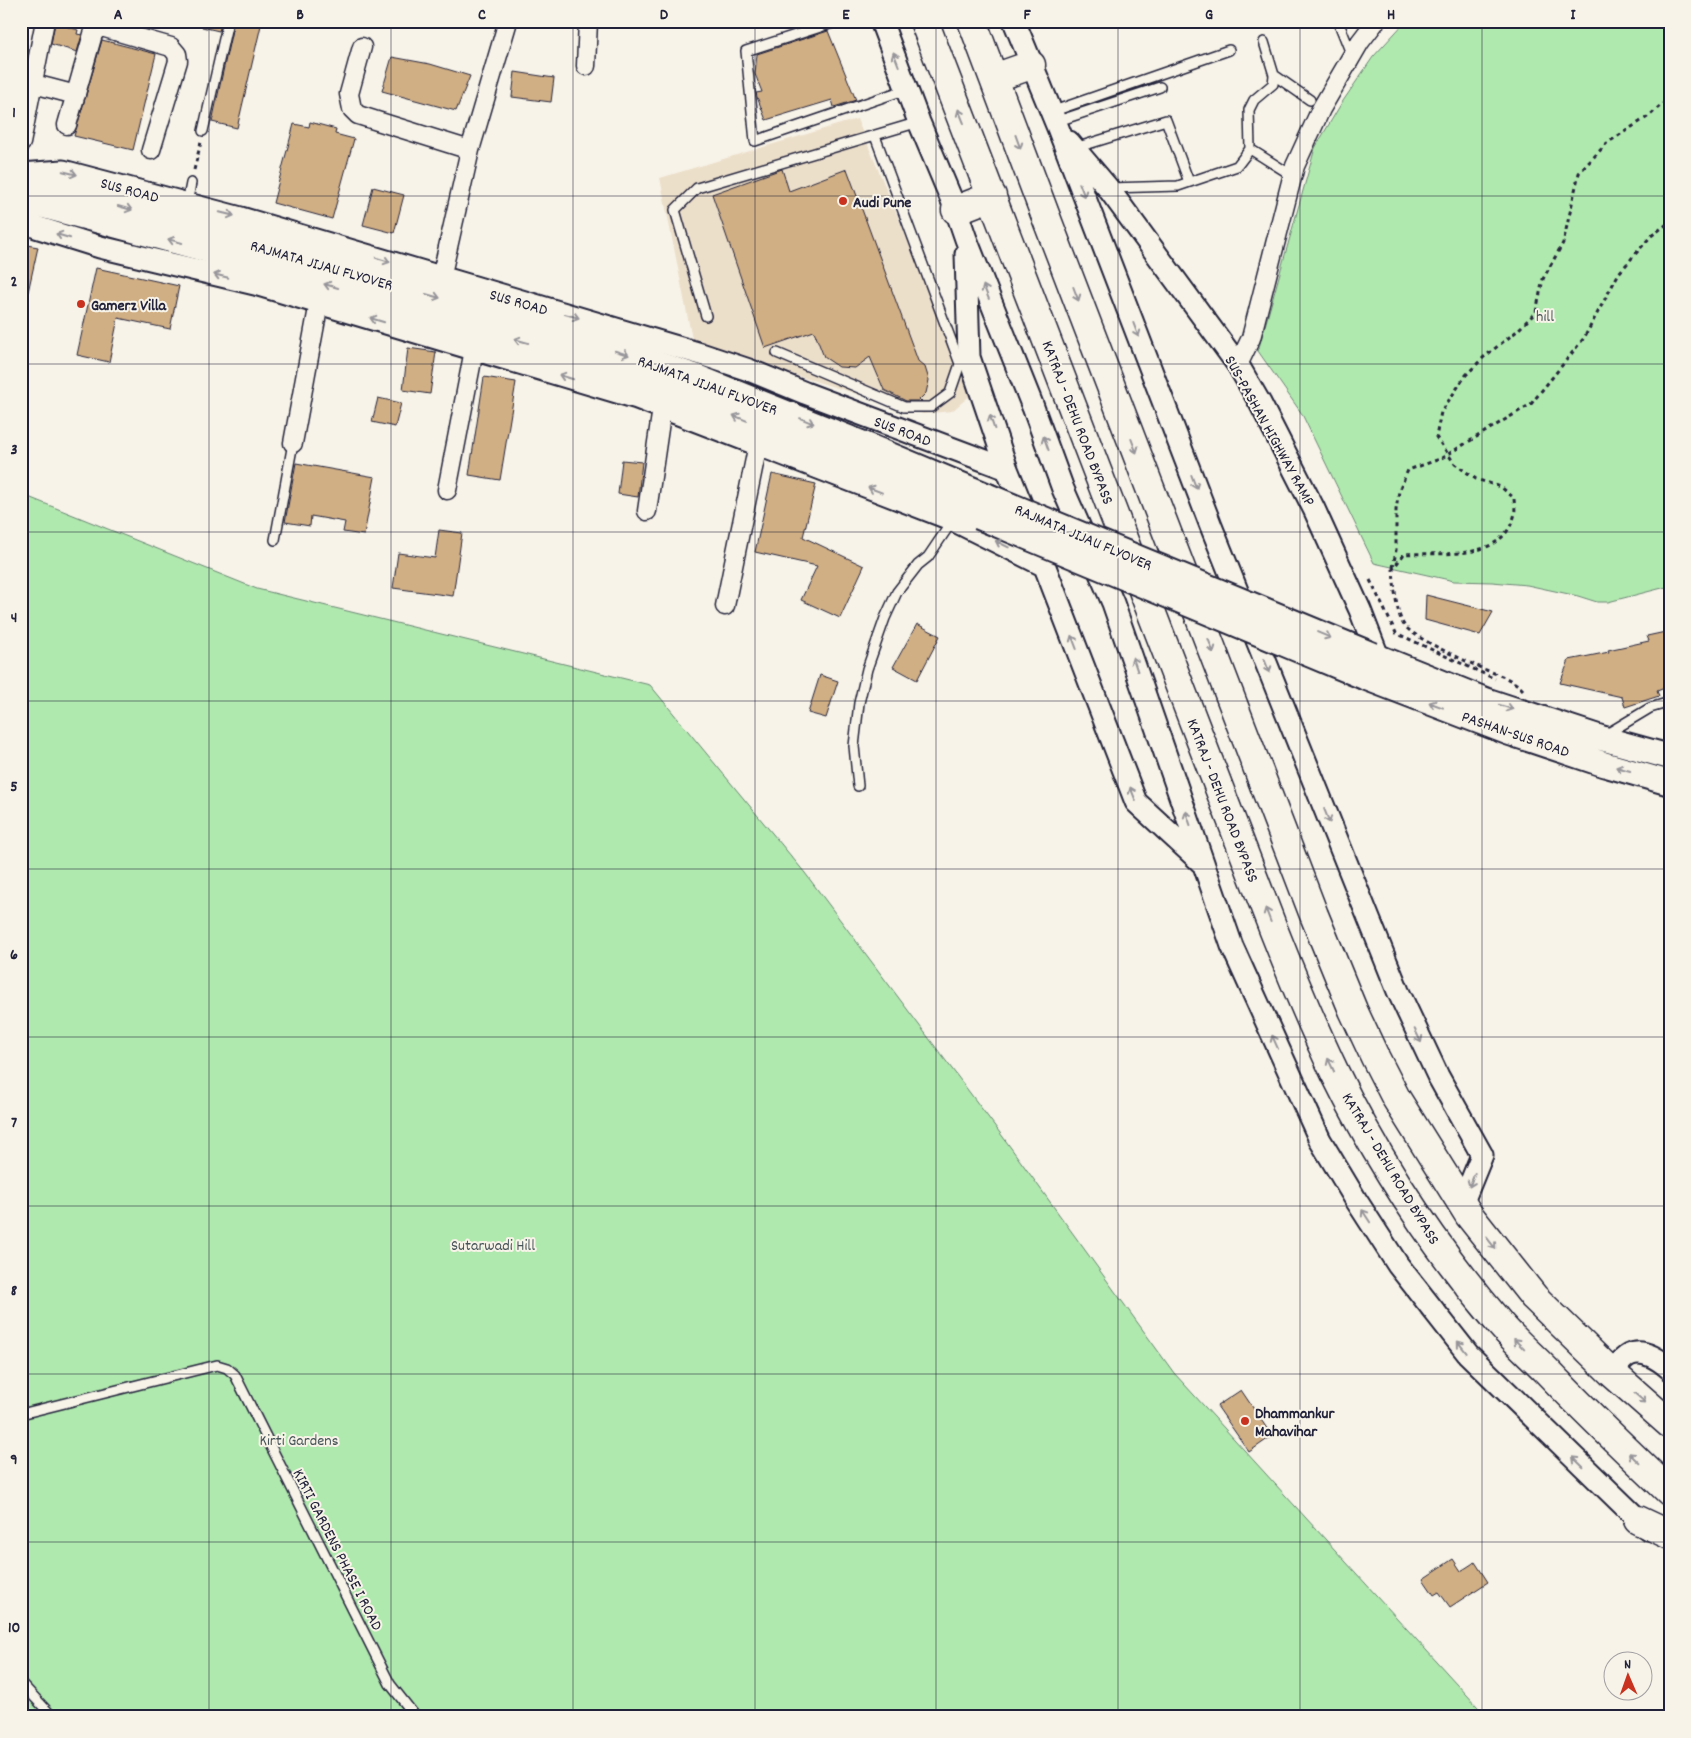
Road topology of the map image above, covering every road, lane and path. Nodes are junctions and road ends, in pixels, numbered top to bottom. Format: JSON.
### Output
{"nodes":[{"id":1,"x":45,"y":21,"type":"edge"},
{"id":2,"x":228,"y":21,"type":"edge"},
{"id":3,"x":508,"y":21,"type":"edge"},
{"id":4,"x":588,"y":21,"type":"edge"},
{"id":5,"x":839,"y":21,"type":"edge"},
{"id":6,"x":881,"y":21,"type":"edge"},
{"id":7,"x":924,"y":21,"type":"edge"},
{"id":8,"x":972,"y":21,"type":"edge"},
{"id":9,"x":1014,"y":21,"type":"edge"},
{"id":10,"x":1338,"y":21,"type":"edge"},
{"id":11,"x":1376,"y":21,"type":"edge"},
{"id":12,"x":1264,"y":42,"type":"dead end"},
{"id":13,"x":362,"y":47,"type":"dead end"},
{"id":14,"x":1229,"y":50,"type":"dead end"},
{"id":15,"x":1352,"y":56,"type":"junction"},
{"id":16,"x":586,"y":66,"type":"dead end"},
{"id":17,"x":1031,"y":66,"type":"junction"},
{"id":18,"x":1274,"y":75,"type":"junction"},
{"id":19,"x":994,"y":78,"type":"junction"},
{"id":20,"x":34,"y":84,"type":"junction"},
{"id":21,"x":1160,"y":87,"type":"dead end"},
{"id":22,"x":907,"y":89,"type":"junction"},
{"id":23,"x":76,"y":95,"type":"junction"},
{"id":24,"x":1670,"y":97,"type":"edge"},
{"id":25,"x":1310,"y":100,"type":"dead end"},
{"id":26,"x":1054,"y":121,"type":"junction"},
{"id":27,"x":919,"y":122,"type":"junction"},
{"id":28,"x":67,"y":126,"type":"dead end"},
{"id":29,"x":203,"y":131,"type":"joint"},
{"id":30,"x":875,"y":136,"type":"junction"},
{"id":31,"x":21,"y":143,"type":"edge"},
{"id":32,"x":1074,"y":148,"type":"junction"},
{"id":33,"x":1250,"y":149,"type":"junction"},
{"id":34,"x":152,"y":150,"type":"dead end"},
{"id":35,"x":470,"y":150,"type":"junction"},
{"id":36,"x":21,"y":175,"type":"edge"},
{"id":37,"x":1292,"y":176,"type":"junction"},
{"id":38,"x":1189,"y":182,"type":"junction"},
{"id":39,"x":191,"y":183,"type":"joint"},
{"id":40,"x":1108,"y":188,"type":"junction"},
{"id":41,"x":992,"y":196,"type":"junction"},
{"id":42,"x":21,"y":200,"type":"edge"},
{"id":43,"x":187,"y":204,"type":"junction"},
{"id":44,"x":21,"y":210,"type":"edge"},
{"id":45,"x":956,"y":210,"type":"junction"},
{"id":46,"x":1670,"y":222,"type":"edge"},
{"id":47,"x":966,"y":239,"type":"junction"},
{"id":48,"x":441,"y":278,"type":"junction"},
{"id":49,"x":319,"y":303,"type":"junction"},
{"id":50,"x":706,"y":316,"type":"dead end"},
{"id":51,"x":474,"y":350,"type":"junction"},
{"id":52,"x":777,"y":353,"type":"dead end"},
{"id":53,"x":1238,"y":365,"type":"junction"},
{"id":54,"x":662,"y":408,"type":"junction"},
{"id":55,"x":293,"y":443,"type":"joint"},
{"id":56,"x":758,"y":444,"type":"junction"},
{"id":57,"x":1448,"y":454,"type":"junction"},
{"id":58,"x":1007,"y":469,"type":"junction"},
{"id":59,"x":447,"y":490,"type":"dead end"},
{"id":60,"x":984,"y":506,"type":"junction"},
{"id":61,"x":647,"y":511,"type":"dead end"},
{"id":62,"x":953,"y":520,"type":"junction"},
{"id":63,"x":275,"y":540,"type":"dead end"},
{"id":64,"x":1045,"y":566,"type":"junction"},
{"id":65,"x":1393,"y":569,"type":"junction"},
{"id":66,"x":1369,"y":577,"type":"dead end"},
{"id":67,"x":725,"y":606,"type":"dead end"},
{"id":68,"x":1376,"y":657,"type":"junction"},
{"id":69,"x":1364,"y":677,"type":"joint"},
{"id":70,"x":1501,"y":682,"type":"dead end"},
{"id":71,"x":1510,"y":686,"type":"dead end"},
{"id":72,"x":1670,"y":702,"type":"edge"},
{"id":73,"x":1600,"y":738,"type":"junction"},
{"id":74,"x":1670,"y":757,"type":"edge"},
{"id":75,"x":1670,"y":783,"type":"edge"},
{"id":76,"x":858,"y":786,"type":"dead end"},
{"id":77,"x":1204,"y":865,"type":"junction"},
{"id":78,"x":1462,"y":1204,"type":"junction"},
{"id":79,"x":1670,"y":1369,"type":"edge"},
{"id":80,"x":1611,"y":1372,"type":"junction"},
{"id":81,"x":21,"y":1414,"type":"edge"},
{"id":82,"x":1670,"y":1424,"type":"edge"},
{"id":83,"x":1670,"y":1492,"type":"edge"},
{"id":84,"x":1638,"y":1520,"type":"junction"},
{"id":85,"x":1670,"y":1535,"type":"edge"},
{"id":86,"x":1670,"y":1547,"type":"edge"},
{"id":87,"x":21,"y":1683,"type":"edge"},
{"id":88,"x":53,"y":1717,"type":"edge"},
{"id":89,"x":416,"y":1717,"type":"edge"}],
"edges":[{"from":1,"to":20,"type":"street"},
{"from":2,"to":29,"type":"lane"},
{"from":3,"to":35,"type":"street"},
{"from":4,"to":16,"type":"street"},
{"from":5,"to":22,"type":"lane"},
{"from":22,"to":6,"type":"street","one_way":true},
{"from":41,"to":7,"type":"highway","name":"KATRAJ - DEHU ROAD BYPASS","one_way":true},
{"from":8,"to":19,"type":"highway"},
{"from":9,"to":17,"type":"street"},
{"from":10,"to":15,"type":"lane"},
{"from":11,"to":15,"type":"street"},
{"from":12,"to":18,"type":"lane"},
{"from":13,"to":35,"type":"street"},
{"from":14,"to":26,"type":"lane"},
{"from":15,"to":37,"type":"street"},
{"from":17,"to":19,"type":"highway"},
{"from":17,"to":26,"type":"street"},
{"from":18,"to":25,"type":"lane"},
{"from":18,"to":33,"type":"lane"},
{"from":19,"to":78,"type":"highway","one_way":true},
{"from":20,"to":23,"type":"street"},
{"from":20,"to":31,"type":"street"},
{"from":21,"to":26,"type":"lane"},
{"from":22,"to":27,"type":"street"},
{"from":23,"to":28,"type":"street"},
{"from":23,"to":34,"type":"street"},
{"from":24,"to":57,"type":"path"},
{"from":26,"to":32,"type":"street","name":"SUS-PASHAN HIGHWAY RAMP"},
{"from":26,"to":78,"type":"street","one_way":true},
{"from":27,"to":30,"type":"lane"},
{"from":27,"to":45,"type":"street"},
{"from":29,"to":39,"type":"path"},
{"from":30,"to":50,"type":"lane"},
{"from":30,"to":52,"type":"lane"},
{"from":32,"to":38,"type":"lane"},
{"from":32,"to":40,"type":"street","name":"SUS-PASHAN HIGHWAY RAMP"},
{"from":33,"to":37,"type":"lane"},
{"from":33,"to":38,"type":"lane"},
{"from":35,"to":48,"type":"street"},
{"from":36,"to":43,"type":"street","name":"SUS ROAD","one_way":true},
{"from":36,"to":60,"type":"main road","name":"RAJMATA JIJAU FLYOVER","one_way":true},
{"from":37,"to":53,"type":"street"},
{"from":38,"to":40,"type":"lane"},
{"from":39,"to":43,"type":"lane"},
{"from":40,"to":53,"type":"street","name":"SUS-PASHAN HIGHWAY RAMP"},
{"from":41,"to":45,"type":"highway"},
{"from":83,"to":41,"type":"highway","name":"KATRAJ - DEHU ROAD BYPASS","one_way":true},
{"from":60,"to":42,"type":"main road","name":"RAJMATA JIJAU FLYOVER","one_way":true},
{"from":43,"to":48,"type":"street","name":"SUS ROAD","one_way":true},
{"from":49,"to":44,"type":"street","one_way":true},
{"from":45,"to":47,"type":"street"},
{"from":46,"to":57,"type":"path"},
{"from":58,"to":47,"type":"street","one_way":true},
{"from":77,"to":47,"type":"street","one_way":true},
{"from":48,"to":58,"type":"street","name":"SUS ROAD","one_way":true},
{"from":51,"to":49,"type":"street","one_way":true},
{"from":49,"to":55,"type":"street"},
{"from":54,"to":51,"type":"street","one_way":true},
{"from":51,"to":59,"type":"street"},
{"from":53,"to":68,"type":"street","name":"SUS-PASHAN HIGHWAY RAMP"},
{"from":54,"to":56,"type":"street"},
{"from":54,"to":61,"type":"street"},
{"from":55,"to":63,"type":"lane"},
{"from":62,"to":56,"type":"street","one_way":true},
{"from":56,"to":67,"type":"street"},
{"from":57,"to":65,"type":"path"},
{"from":57,"to":65,"type":"path"},
{"from":58,"to":64,"type":"street"},
{"from":60,"to":68,"type":"main road","name":"RAJMATA JIJAU FLYOVER","one_way":true,"bridge":true},
{"from":60,"to":69,"type":"main road","name":"RAJMATA JIJAU FLYOVER","bridge":true},
{"from":64,"to":62,"type":"street","one_way":true},
{"from":62,"to":76,"type":"lane"},
{"from":77,"to":64,"type":"street","one_way":true},
{"from":65,"to":71,"type":"path"},
{"from":66,"to":70,"type":"path"},
{"from":68,"to":73,"type":"main road","name":"PASHAN-SUS ROAD","one_way":true},
{"from":75,"to":69,"type":"main road","name":"PASHAN-SUS ROAD","one_way":true},
{"from":72,"to":73,"type":"lane"},
{"from":73,"to":74,"type":"main road","name":"PASHAN-SUS ROAD"},
{"from":84,"to":77,"type":"street","one_way":true},
{"from":78,"to":80,"type":"highway","one_way":true},
{"from":79,"to":80,"type":"street"},
{"from":80,"to":82,"type":"highway","one_way":true},
{"from":81,"to":89,"type":"lane","name":"KIRTI GARDENS PHASE I ROAD"},
{"from":84,"to":85,"type":"highway"},
{"from":84,"to":86,"type":"street"},
{"from":87,"to":88,"type":"lane"}]}
